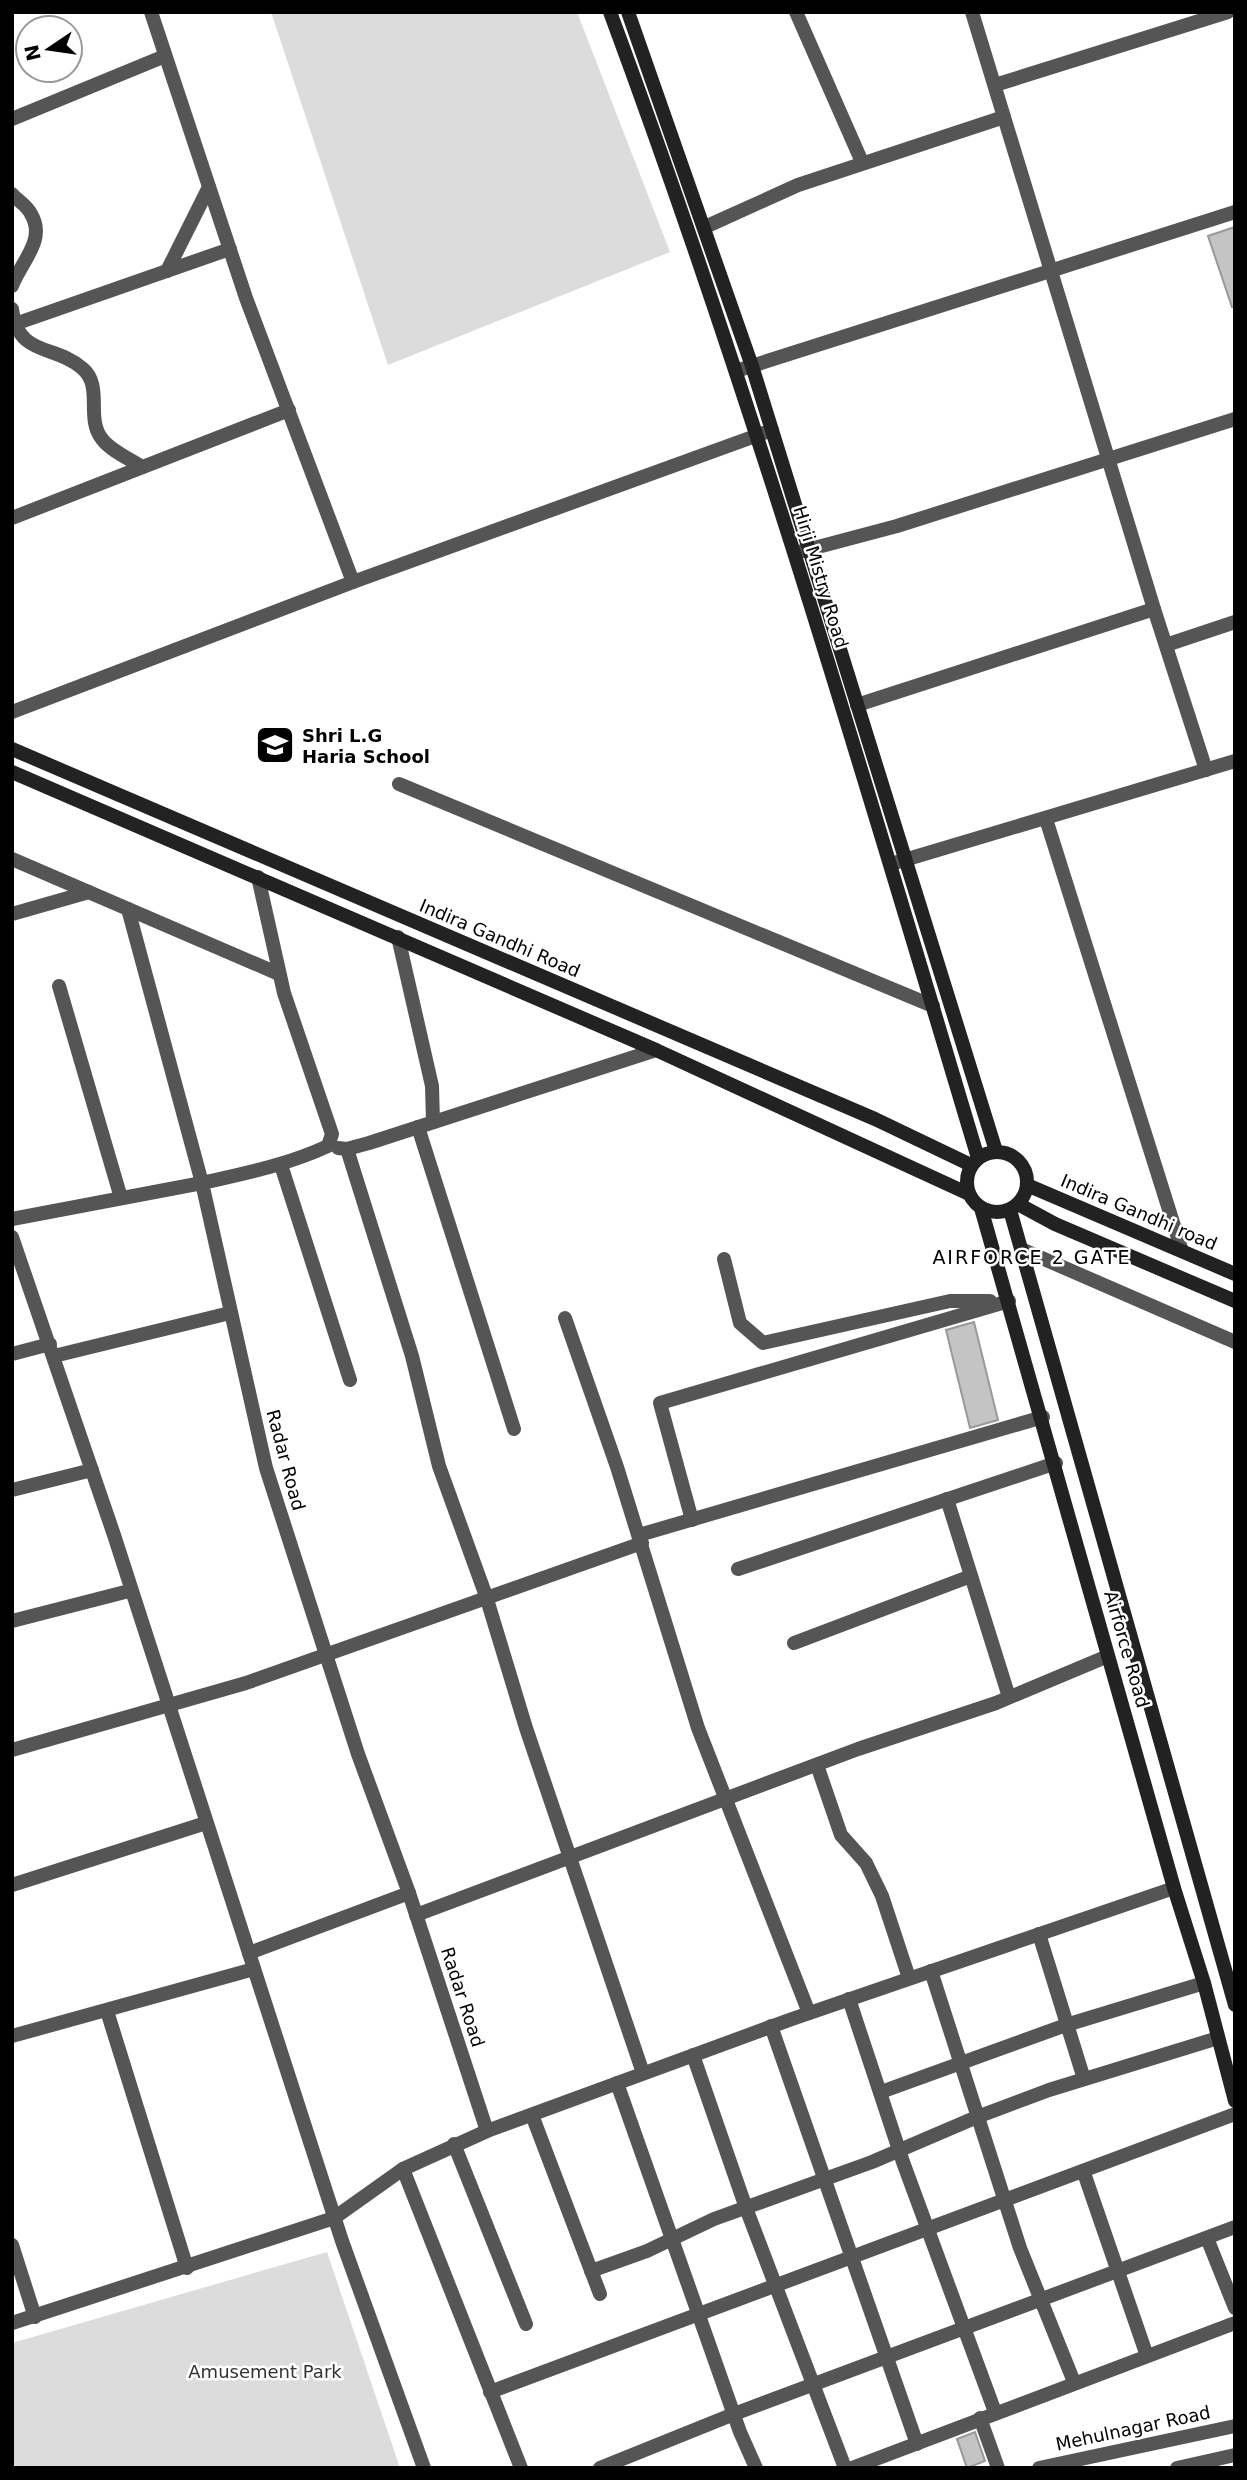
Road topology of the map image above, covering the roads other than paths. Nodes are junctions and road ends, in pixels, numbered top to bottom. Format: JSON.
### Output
{"nodes":[{"id":1,"x":151,"y":12,"type":"edge"},
{"id":2,"x":610,"y":12,"type":"edge"},
{"id":3,"x":628,"y":12,"type":"edge"},
{"id":4,"x":796,"y":12,"type":"edge"},
{"id":5,"x":972,"y":12,"type":"edge"},
{"id":6,"x":1228,"y":12,"type":"edge"},
{"id":7,"x":165,"y":56,"type":"junction"},
{"id":8,"x":995,"y":85,"type":"junction"},
{"id":9,"x":1004,"y":117,"type":"junction"},
{"id":10,"x":12,"y":119,"type":"edge"},
{"id":11,"x":862,"y":162,"type":"junction"},
{"id":12,"x":209,"y":187,"type":"junction"},
{"id":13,"x":12,"y":194,"type":"edge"},
{"id":14,"x":1235,"y":212,"type":"edge"},
{"id":15,"x":705,"y":227,"type":"junction"},
{"id":16,"x":230,"y":249,"type":"junction"},
{"id":17,"x":167,"y":271,"type":"junction"},
{"id":18,"x":1051,"y":272,"type":"junction"},
{"id":19,"x":12,"y":286,"type":"edge"},
{"id":20,"x":13,"y":319,"type":"edge"},
{"id":21,"x":752,"y":366,"type":"junction"},
{"id":22,"x":736,"y":372,"type":"junction"},
{"id":23,"x":289,"y":410,"type":"junction"},
{"id":24,"x":1235,"y":419,"type":"edge"},
{"id":25,"x":772,"y":430,"type":"junction"},
{"id":26,"x":757,"y":435,"type":"junction"},
{"id":27,"x":1109,"y":459,"type":"junction"},
{"id":28,"x":142,"y":467,"type":"junction"},
{"id":29,"x":12,"y":518,"type":"edge"},
{"id":30,"x":801,"y":552,"type":"junction"},
{"id":31,"x":353,"y":582,"type":"junction"},
{"id":32,"x":1154,"y":609,"type":"junction"},
{"id":33,"x":1235,"y":622,"type":"edge"},
{"id":34,"x":1166,"y":645,"type":"junction"},
{"id":35,"x":857,"y":705,"type":"junction"},
{"id":36,"x":12,"y":712,"type":"edge"},
{"id":37,"x":12,"y":749,"type":"edge"},
{"id":38,"x":1235,"y":761,"type":"edge"},
{"id":39,"x":1206,"y":770,"type":"junction"},
{"id":40,"x":12,"y":772,"type":"edge"},
{"id":41,"x":399,"y":783,"type":"dead end"},
{"id":42,"x":1046,"y":819,"type":"junction"},
{"id":43,"x":12,"y":859,"type":"edge"},
{"id":44,"x":907,"y":860,"type":"junction"},
{"id":45,"x":891,"y":864,"type":"junction"},
{"id":46,"x":258,"y":877,"type":"junction"},
{"id":47,"x":89,"y":892,"type":"junction"},
{"id":48,"x":128,"y":909,"type":"junction"},
{"id":49,"x":12,"y":914,"type":"edge"},
{"id":50,"x":398,"y":937,"type":"junction"},
{"id":51,"x":279,"y":974,"type":"junction"},
{"id":52,"x":59,"y":986,"type":"dead end"},
{"id":53,"x":933,"y":1006,"type":"junction"},
{"id":54,"x":656,"y":1049,"type":"junction"},
{"id":55,"x":433,"y":1122,"type":"junction"},
{"id":56,"x":418,"y":1127,"type":"junction"},
{"id":57,"x":328,"y":1146,"type":"junction"},
{"id":58,"x":347,"y":1149,"type":"junction"},
{"id":59,"x":996,"y":1151,"type":"junction"},
{"id":60,"x":975,"y":1162,"type":"junction"},
{"id":61,"x":282,"y":1165,"type":"junction"},
{"id":62,"x":202,"y":1183,"type":"junction"},
{"id":63,"x":1027,"y":1185,"type":"junction"},
{"id":64,"x":969,"y":1194,"type":"junction"},
{"id":65,"x":121,"y":1198,"type":"junction"},
{"id":66,"x":1014,"y":1207,"type":"junction"},
{"id":67,"x":981,"y":1208,"type":"junction"},
{"id":68,"x":12,"y":1219,"type":"edge"},
{"id":69,"x":12,"y":1237,"type":"edge"},
{"id":70,"x":1021,"y":1249,"type":"junction"},
{"id":71,"x":1182,"y":1251,"type":"junction"},
{"id":72,"x":724,"y":1259,"type":"dead end"},
{"id":73,"x":1235,"y":1274,"type":"edge"},
{"id":74,"x":1009,"y":1301,"type":"junction"},
{"id":75,"x":1235,"y":1301,"type":"edge"},
{"id":76,"x":230,"y":1313,"type":"junction"},
{"id":77,"x":565,"y":1318,"type":"dead end"},
{"id":78,"x":1235,"y":1342,"type":"edge"},
{"id":79,"x":52,"y":1350,"type":"junction"},
{"id":80,"x":12,"y":1353,"type":"edge"},
{"id":81,"x":351,"y":1380,"type":"dead end"},
{"id":82,"x":1043,"y":1417,"type":"junction"},
{"id":83,"x":514,"y":1429,"type":"dead end"},
{"id":84,"x":1056,"y":1463,"type":"junction"},
{"id":85,"x":92,"y":1470,"type":"junction"},
{"id":86,"x":12,"y":1490,"type":"edge"},
{"id":87,"x":947,"y":1499,"type":"junction"},
{"id":88,"x":692,"y":1520,"type":"junction"},
{"id":89,"x":640,"y":1539,"type":"junction"},
{"id":90,"x":738,"y":1569,"type":"dead end"},
{"id":91,"x":971,"y":1576,"type":"junction"},
{"id":92,"x":130,"y":1591,"type":"junction"},
{"id":93,"x":486,"y":1597,"type":"junction"},
{"id":94,"x":12,"y":1621,"type":"edge"},
{"id":95,"x":794,"y":1643,"type":"dead end"},
{"id":96,"x":326,"y":1656,"type":"junction"},
{"id":97,"x":1108,"y":1656,"type":"junction"},
{"id":98,"x":1009,"y":1697,"type":"junction"},
{"id":99,"x":166,"y":1704,"type":"junction"},
{"id":100,"x":12,"y":1750,"type":"edge"},
{"id":101,"x":817,"y":1765,"type":"junction"},
{"id":102,"x":728,"y":1798,"type":"junction"},
{"id":103,"x":206,"y":1823,"type":"junction"},
{"id":104,"x":570,"y":1858,"type":"junction"},
{"id":105,"x":12,"y":1885,"type":"edge"},
{"id":106,"x":1174,"y":1888,"type":"junction"},
{"id":107,"x":409,"y":1892,"type":"junction"},
{"id":108,"x":416,"y":1915,"type":"junction"},
{"id":109,"x":1039,"y":1934,"type":"junction"},
{"id":110,"x":249,"y":1953,"type":"junction"},
{"id":111,"x":254,"y":1969,"type":"junction"},
{"id":112,"x":931,"y":1971,"type":"junction"},
{"id":113,"x":909,"y":1978,"type":"junction"},
{"id":114,"x":1204,"y":1983,"type":"junction"},
{"id":115,"x":849,"y":1999,"type":"junction"},
{"id":116,"x":1235,"y":2005,"type":"edge"},
{"id":117,"x":107,"y":2011,"type":"junction"},
{"id":118,"x":810,"y":2013,"type":"junction"},
{"id":119,"x":1066,"y":2025,"type":"junction"},
{"id":120,"x":771,"y":2026,"type":"junction"},
{"id":121,"x":12,"y":2036,"type":"edge"},
{"id":122,"x":1218,"y":2038,"type":"junction"},
{"id":123,"x":693,"y":2055,"type":"junction"},
{"id":124,"x":959,"y":2063,"type":"junction"},
{"id":125,"x":643,"y":2073,"type":"junction"},
{"id":126,"x":1084,"y":2079,"type":"junction"},
{"id":127,"x":617,"y":2082,"type":"junction"},
{"id":128,"x":881,"y":2092,"type":"junction"},
{"id":129,"x":1235,"y":2101,"type":"edge"},
{"id":130,"x":1235,"y":2114,"type":"edge"},
{"id":131,"x":532,"y":2115,"type":"junction"},
{"id":132,"x":977,"y":2117,"type":"junction"},
{"id":133,"x":487,"y":2131,"type":"junction"},
{"id":134,"x":454,"y":2144,"type":"junction"},
{"id":135,"x":900,"y":2150,"type":"junction"},
{"id":136,"x":403,"y":2169,"type":"junction"},
{"id":137,"x":1084,"y":2173,"type":"junction"},
{"id":138,"x":824,"y":2179,"type":"junction"},
{"id":139,"x":1004,"y":2200,"type":"junction"},
{"id":140,"x":746,"y":2208,"type":"junction"},
{"id":141,"x":334,"y":2218,"type":"junction"},
{"id":142,"x":1235,"y":2227,"type":"edge"},
{"id":143,"x":928,"y":2229,"type":"junction"},
{"id":144,"x":1207,"y":2238,"type":"junction"},
{"id":145,"x":674,"y":2239,"type":"junction"},
{"id":146,"x":12,"y":2245,"type":"edge"},
{"id":147,"x":851,"y":2257,"type":"junction"},
{"id":148,"x":187,"y":2268,"type":"junction"},
{"id":149,"x":591,"y":2271,"type":"junction"},
{"id":150,"x":1118,"y":2271,"type":"junction"},
{"id":151,"x":776,"y":2285,"type":"junction"},
{"id":152,"x":600,"y":2294,"type":"dead end"},
{"id":153,"x":1041,"y":2299,"type":"junction"},
{"id":154,"x":1235,"y":2308,"type":"edge"},
{"id":155,"x":700,"y":2314,"type":"junction"},
{"id":156,"x":35,"y":2317,"type":"junction"},
{"id":157,"x":12,"y":2323,"type":"edge"},
{"id":158,"x":1235,"y":2323,"type":"edge"},
{"id":159,"x":526,"y":2324,"type":"dead end"},
{"id":160,"x":964,"y":2328,"type":"junction"},
{"id":161,"x":889,"y":2356,"type":"junction"},
{"id":162,"x":1147,"y":2356,"type":"junction"},
{"id":163,"x":1074,"y":2382,"type":"junction"},
{"id":164,"x":813,"y":2385,"type":"junction"},
{"id":165,"x":490,"y":2392,"type":"junction"},
{"id":166,"x":995,"y":2412,"type":"junction"},
{"id":167,"x":734,"y":2414,"type":"junction"},
{"id":168,"x":980,"y":2418,"type":"junction"},
{"id":169,"x":1235,"y":2426,"type":"edge"},
{"id":170,"x":917,"y":2444,"type":"junction"},
{"id":171,"x":1235,"y":2455,"type":"edge"},
{"id":172,"x":424,"y":2468,"type":"edge"},
{"id":173,"x":521,"y":2468,"type":"edge"},
{"id":174,"x":600,"y":2468,"type":"edge"},
{"id":175,"x":756,"y":2468,"type":"edge"},
{"id":176,"x":845,"y":2468,"type":"edge"},
{"id":177,"x":852,"y":2468,"type":"edge"},
{"id":178,"x":998,"y":2468,"type":"edge"},
{"id":179,"x":1039,"y":2468,"type":"edge"},
{"id":180,"x":1177,"y":2468,"type":"edge"}],
"edges":[{"from":1,"to":7,"type":"street"},
{"from":2,"to":22,"type":"main road","name":"Hirji Mistry Road"},
{"from":3,"to":15,"type":"main road","name":"Hirji Mistry Road"},
{"from":4,"to":11,"type":"street"},
{"from":5,"to":8,"type":"street"},
{"from":6,"to":8,"type":"street"},
{"from":7,"to":10,"type":"street"},
{"from":7,"to":12,"type":"street"},
{"from":8,"to":9,"type":"street"},
{"from":9,"to":11,"type":"street"},
{"from":9,"to":18,"type":"street"},
{"from":11,"to":15,"type":"street"},
{"from":12,"to":16,"type":"street"},
{"from":12,"to":17,"type":"street"},
{"from":13,"to":19,"type":"street"},
{"from":14,"to":18,"type":"street"},
{"from":15,"to":21,"type":"main road","name":"Hirji Mistry Road"},
{"from":16,"to":17,"type":"street"},
{"from":16,"to":23,"type":"street"},
{"from":17,"to":20,"type":"street"},
{"from":18,"to":21,"type":"street"},
{"from":18,"to":27,"type":"street"},
{"from":20,"to":28,"type":"street"},
{"from":21,"to":22,"type":"street"},
{"from":21,"to":25,"type":"main road","name":"Hirji Mistry Road"},
{"from":22,"to":26,"type":"main road","name":"Hirji Mistry Road"},
{"from":23,"to":28,"type":"street"},
{"from":23,"to":31,"type":"street"},
{"from":24,"to":27,"type":"street"},
{"from":25,"to":26,"type":"street"},
{"from":25,"to":30,"type":"main road","name":"Hirji Mistry Road"},
{"from":26,"to":30,"type":"main road","name":"Hirji Mistry Road"},
{"from":26,"to":31,"type":"street"},
{"from":27,"to":30,"type":"street"},
{"from":27,"to":32,"type":"street"},
{"from":28,"to":29,"type":"street"},
{"from":30,"to":35,"type":"main road","name":"Hirji Mistry Road"},
{"from":30,"to":45,"type":"main road","name":"Hirji Mistry Road"},
{"from":31,"to":36,"type":"street"},
{"from":32,"to":34,"type":"street"},
{"from":32,"to":35,"type":"street"},
{"from":33,"to":34,"type":"street"},
{"from":34,"to":39,"type":"street"},
{"from":35,"to":44,"type":"main road","name":"Hirji Mistry Road"},
{"from":37,"to":60,"type":"main road","name":"Indira Gandhi Road"},
{"from":38,"to":39,"type":"street"},
{"from":39,"to":42,"type":"street"},
{"from":40,"to":46,"type":"main road"},
{"from":41,"to":53,"type":"street"},
{"from":42,"to":44,"type":"street"},
{"from":42,"to":71,"type":"street"},
{"from":43,"to":47,"type":"street"},
{"from":44,"to":45,"type":"street"},
{"from":44,"to":59,"type":"main road","name":"Hirji Mistry Road"},
{"from":45,"to":53,"type":"main road","name":"Hirji Mistry Road"},
{"from":46,"to":50,"type":"main road"},
{"from":46,"to":51,"type":"street"},
{"from":47,"to":48,"type":"street"},
{"from":47,"to":49,"type":"street"},
{"from":48,"to":51,"type":"street"},
{"from":48,"to":62,"type":"street","name":"Radar Road"},
{"from":50,"to":54,"type":"main road"},
{"from":50,"to":55,"type":"street"},
{"from":51,"to":57,"type":"street"},
{"from":52,"to":65,"type":"street"},
{"from":53,"to":60,"type":"main road","name":"Hirji Mistry Road"},
{"from":54,"to":55,"type":"street"},
{"from":54,"to":64,"type":"main road"},
{"from":55,"to":56,"type":"street"},
{"from":56,"to":58,"type":"street"},
{"from":56,"to":83,"type":"street"},
{"from":57,"to":58,"type":"street"},
{"from":57,"to":61,"type":"street"},
{"from":58,"to":93,"type":"street"},
{"from":59,"to":60,"type":"main road"},
{"from":59,"to":63,"type":"main road"},
{"from":60,"to":64,"type":"main road"},
{"from":61,"to":62,"type":"street"},
{"from":61,"to":81,"type":"street"},
{"from":62,"to":65,"type":"street"},
{"from":62,"to":76,"type":"street","name":"Radar Road"},
{"from":63,"to":66,"type":"main road"},
{"from":63,"to":71,"type":"main road","name":"Indira Gandhi road"},
{"from":64,"to":67,"type":"main road"},
{"from":65,"to":68,"type":"street"},
{"from":66,"to":67,"type":"main road"},
{"from":66,"to":70,"type":"main road","name":"Airforce Road"},
{"from":66,"to":75,"type":"main road"},
{"from":67,"to":74,"type":"main road","name":"Airforce Road"},
{"from":69,"to":79,"type":"street"},
{"from":70,"to":78,"type":"street"},
{"from":70,"to":116,"type":"main road","name":"Airforce Road"},
{"from":71,"to":73,"type":"main road","name":"Indira Gandhi road"},
{"from":72,"to":74,"type":"street"},
{"from":74,"to":82,"type":"main road","name":"Airforce Road"},
{"from":74,"to":88,"type":"street"},
{"from":76,"to":79,"type":"street"},
{"from":76,"to":96,"type":"street","name":"Radar Road"},
{"from":77,"to":89,"type":"street"},
{"from":79,"to":80,"type":"street"},
{"from":79,"to":85,"type":"street"},
{"from":82,"to":84,"type":"main road","name":"Airforce Road"},
{"from":82,"to":88,"type":"street"},
{"from":84,"to":87,"type":"street"},
{"from":84,"to":97,"type":"main road","name":"Airforce Road"},
{"from":85,"to":86,"type":"street"},
{"from":85,"to":92,"type":"street"},
{"from":87,"to":90,"type":"street"},
{"from":87,"to":91,"type":"street"},
{"from":88,"to":89,"type":"street"},
{"from":89,"to":93,"type":"street"},
{"from":89,"to":102,"type":"street"},
{"from":91,"to":95,"type":"street"},
{"from":91,"to":98,"type":"street"},
{"from":92,"to":94,"type":"street"},
{"from":92,"to":99,"type":"street"},
{"from":93,"to":96,"type":"street"},
{"from":93,"to":104,"type":"street"},
{"from":96,"to":99,"type":"street"},
{"from":96,"to":107,"type":"street","name":"Radar Road"},
{"from":97,"to":98,"type":"street"},
{"from":97,"to":106,"type":"main road","name":"Airforce Road"},
{"from":98,"to":101,"type":"street"},
{"from":99,"to":100,"type":"street"},
{"from":99,"to":103,"type":"street"},
{"from":101,"to":102,"type":"street"},
{"from":101,"to":113,"type":"street"},
{"from":102,"to":104,"type":"street"},
{"from":102,"to":118,"type":"street"},
{"from":103,"to":105,"type":"street"},
{"from":103,"to":110,"type":"street"},
{"from":104,"to":108,"type":"street"},
{"from":104,"to":125,"type":"street"},
{"from":106,"to":109,"type":"street"},
{"from":106,"to":114,"type":"main road","name":"Airforce Road"},
{"from":107,"to":108,"type":"street","name":"Radar Road"},
{"from":107,"to":110,"type":"street"},
{"from":108,"to":133,"type":"street","name":"Radar Road"},
{"from":109,"to":112,"type":"street"},
{"from":109,"to":119,"type":"street"},
{"from":110,"to":111,"type":"street"},
{"from":111,"to":117,"type":"street"},
{"from":111,"to":141,"type":"street"},
{"from":112,"to":113,"type":"street"},
{"from":112,"to":124,"type":"street"},
{"from":113,"to":115,"type":"street"},
{"from":114,"to":119,"type":"street"},
{"from":114,"to":122,"type":"main road","name":"Airforce Road"},
{"from":115,"to":118,"type":"street"},
{"from":115,"to":128,"type":"street"},
{"from":117,"to":121,"type":"street"},
{"from":117,"to":148,"type":"street"},
{"from":118,"to":120,"type":"street"},
{"from":119,"to":124,"type":"street"},
{"from":119,"to":126,"type":"street"},
{"from":120,"to":123,"type":"street"},
{"from":120,"to":138,"type":"street"},
{"from":122,"to":126,"type":"street"},
{"from":122,"to":129,"type":"main road","name":"Airforce Road"},
{"from":123,"to":125,"type":"street"},
{"from":123,"to":140,"type":"street"},
{"from":124,"to":128,"type":"street"},
{"from":124,"to":132,"type":"street"},
{"from":125,"to":127,"type":"street"},
{"from":126,"to":132,"type":"street"},
{"from":127,"to":131,"type":"street"},
{"from":127,"to":145,"type":"street"},
{"from":128,"to":135,"type":"street"},
{"from":130,"to":137,"type":"street"},
{"from":131,"to":133,"type":"street"},
{"from":131,"to":149,"type":"street"},
{"from":132,"to":135,"type":"street"},
{"from":132,"to":139,"type":"street"},
{"from":133,"to":134,"type":"street"},
{"from":134,"to":136,"type":"street"},
{"from":134,"to":159,"type":"street"},
{"from":135,"to":138,"type":"street"},
{"from":135,"to":143,"type":"street"},
{"from":136,"to":141,"type":"street"},
{"from":136,"to":165,"type":"street"},
{"from":137,"to":139,"type":"street"},
{"from":137,"to":150,"type":"street"},
{"from":138,"to":140,"type":"street"},
{"from":138,"to":147,"type":"street"},
{"from":139,"to":143,"type":"street"},
{"from":139,"to":153,"type":"street"},
{"from":140,"to":145,"type":"street"},
{"from":140,"to":151,"type":"street"},
{"from":141,"to":148,"type":"street"},
{"from":141,"to":172,"type":"street"},
{"from":142,"to":144,"type":"street"},
{"from":143,"to":147,"type":"street"},
{"from":143,"to":160,"type":"street"},
{"from":144,"to":150,"type":"street"},
{"from":144,"to":154,"type":"street"},
{"from":145,"to":149,"type":"street"},
{"from":145,"to":155,"type":"street"},
{"from":146,"to":156,"type":"street"},
{"from":147,"to":151,"type":"street"},
{"from":147,"to":161,"type":"street"},
{"from":148,"to":156,"type":"street"},
{"from":149,"to":152,"type":"street"},
{"from":150,"to":153,"type":"street"},
{"from":150,"to":162,"type":"street"},
{"from":151,"to":155,"type":"street"},
{"from":151,"to":164,"type":"street"},
{"from":153,"to":160,"type":"street"},
{"from":153,"to":163,"type":"street"},
{"from":155,"to":165,"type":"street"},
{"from":155,"to":167,"type":"street"},
{"from":156,"to":157,"type":"street"},
{"from":158,"to":162,"type":"street"},
{"from":160,"to":161,"type":"street"},
{"from":160,"to":166,"type":"street"},
{"from":161,"to":164,"type":"street"},
{"from":161,"to":170,"type":"street"},
{"from":162,"to":163,"type":"street"},
{"from":163,"to":166,"type":"street"},
{"from":164,"to":167,"type":"street"},
{"from":164,"to":176,"type":"street"},
{"from":165,"to":173,"type":"street"},
{"from":166,"to":168,"type":"street"},
{"from":167,"to":174,"type":"street"},
{"from":167,"to":175,"type":"street"},
{"from":168,"to":170,"type":"street"},
{"from":168,"to":178,"type":"street"},
{"from":169,"to":179,"type":"street","name":"Mehulnagar Road"},
{"from":170,"to":177,"type":"street"},
{"from":171,"to":180,"type":"street"}]}
